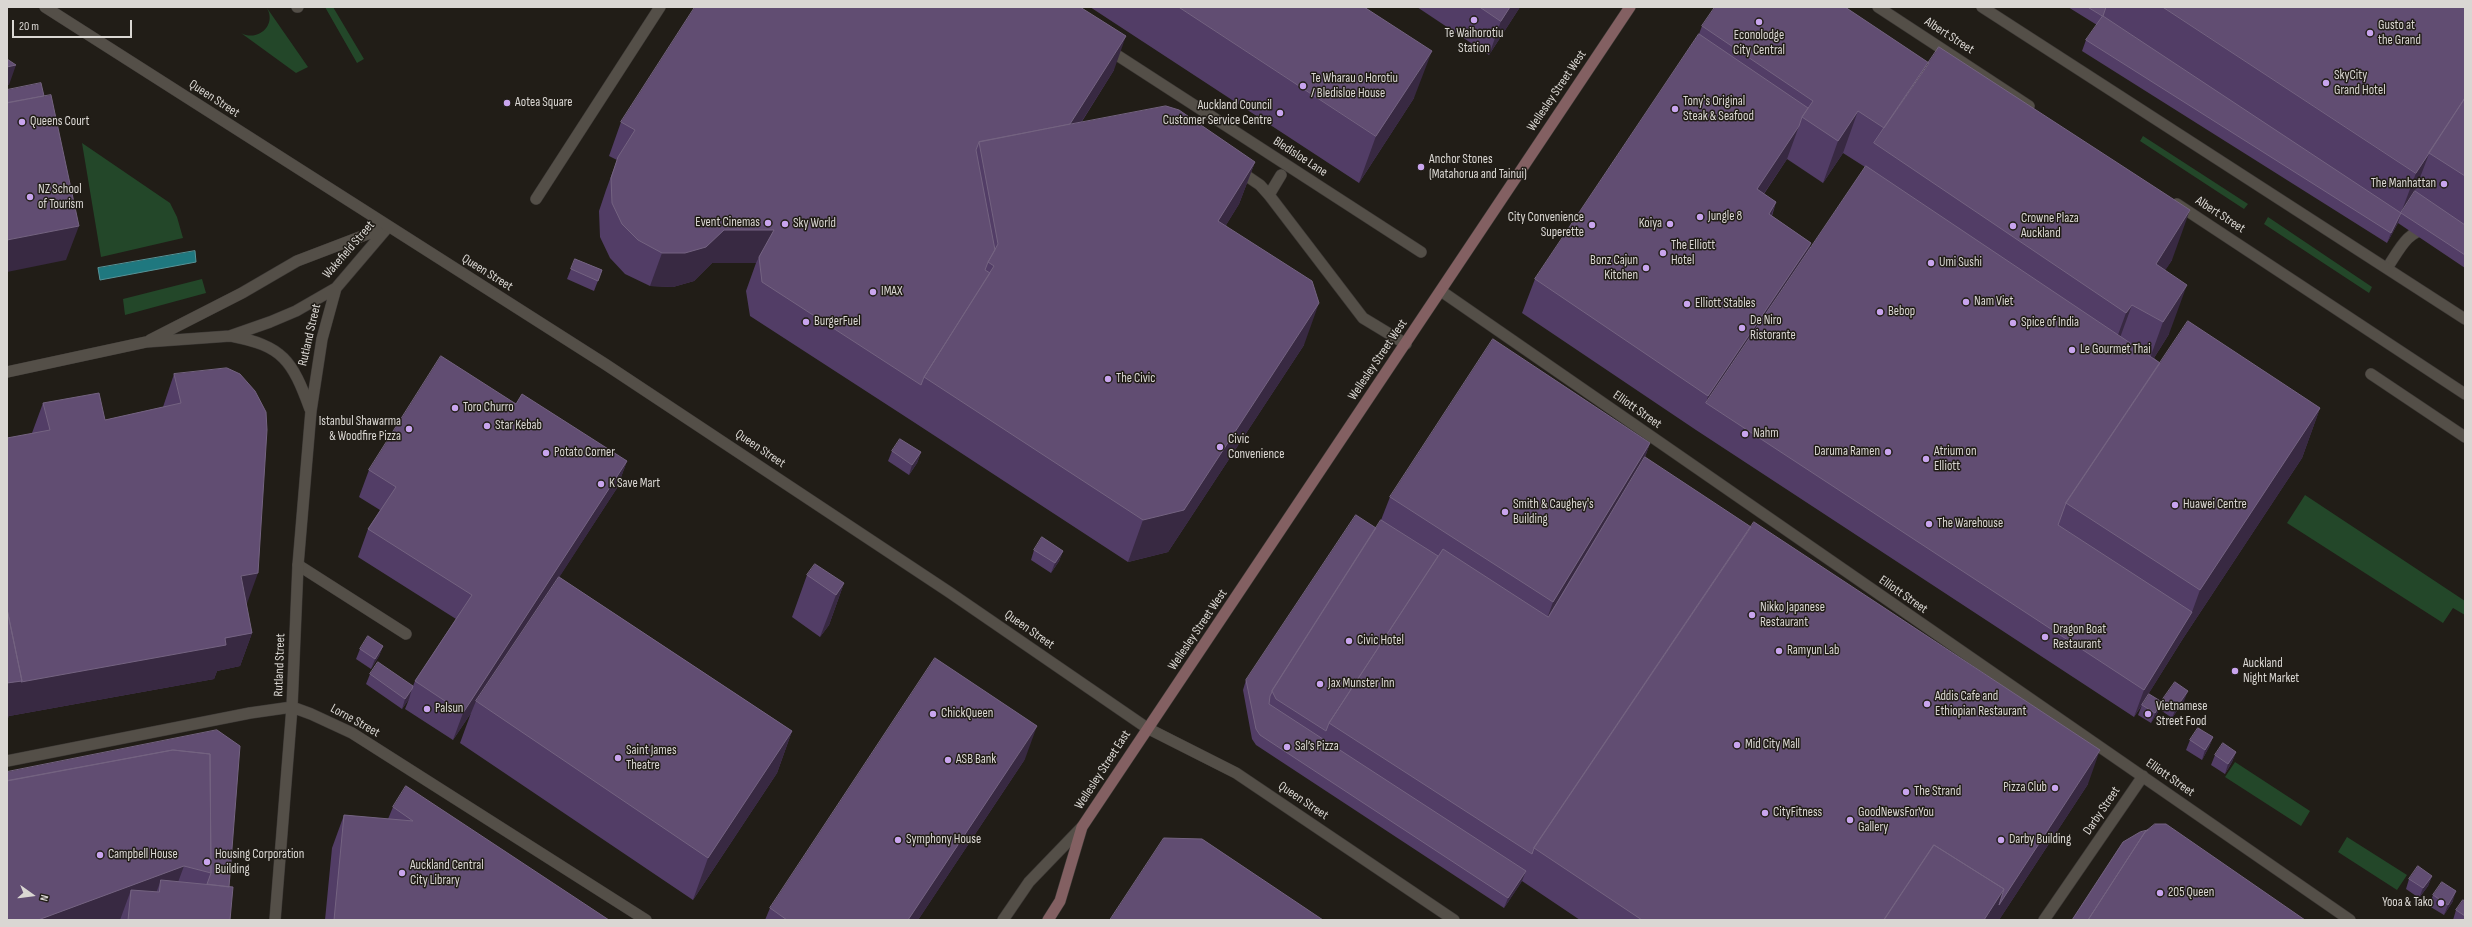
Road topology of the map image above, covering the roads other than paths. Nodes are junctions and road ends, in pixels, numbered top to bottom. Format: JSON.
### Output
{"nodes":[{"id":1,"x":46,"y":7,"type":"edge"},
{"id":2,"x":660,"y":7,"type":"edge"},
{"id":3,"x":1630,"y":7,"type":"edge"},
{"id":4,"x":1878,"y":7,"type":"edge"},
{"id":5,"x":1982,"y":7,"type":"edge"},
{"id":6,"x":1096,"y":42,"type":"edge"},
{"id":7,"x":2040,"y":113,"type":"edge"},
{"id":8,"x":1229,"y":164,"type":"edge"},
{"id":9,"x":1281,"y":176,"type":"dead end"},
{"id":10,"x":1269,"y":195,"type":"junction"},
{"id":11,"x":2165,"y":196,"type":"edge"},
{"id":12,"x":536,"y":199,"type":"dead end"},
{"id":13,"x":388,"y":227,"type":"junction"},
{"id":14,"x":2439,"y":235,"type":"edge"},
{"id":15,"x":1421,"y":252,"type":"dead end"},
{"id":16,"x":2387,"y":268,"type":"junction"},
{"id":17,"x":336,"y":288,"type":"junction"},
{"id":18,"x":1441,"y":291,"type":"junction"},
{"id":19,"x":2465,"y":319,"type":"edge"},
{"id":20,"x":230,"y":336,"type":"junction"},
{"id":21,"x":146,"y":342,"type":"junction"},
{"id":22,"x":1406,"y":344,"type":"junction"},
{"id":23,"x":7,"y":372,"type":"edge"},
{"id":24,"x":2371,"y":374,"type":"dead end"},
{"id":25,"x":2465,"y":394,"type":"edge"},
{"id":26,"x":311,"y":411,"type":"junction"},
{"id":27,"x":2465,"y":437,"type":"edge"},
{"id":28,"x":298,"y":565,"type":"junction"},
{"id":29,"x":406,"y":634,"type":"dead end"},
{"id":30,"x":292,"y":707,"type":"junction"},
{"id":31,"x":1147,"y":728,"type":"junction"},
{"id":32,"x":7,"y":761,"type":"edge"},
{"id":33,"x":2143,"y":776,"type":"junction"},
{"id":34,"x":1082,"y":827,"type":"junction"},
{"id":35,"x":275,"y":920,"type":"edge"},
{"id":36,"x":646,"y":920,"type":"edge"},
{"id":37,"x":1003,"y":920,"type":"edge"},
{"id":38,"x":1048,"y":920,"type":"edge"},
{"id":39,"x":1454,"y":920,"type":"edge"},
{"id":40,"x":2044,"y":920,"type":"edge"},
{"id":41,"x":2350,"y":920,"type":"edge"}],
"edges":[{"from":1,"to":13,"type":"street","name":"Queen Street"},
{"from":2,"to":12,"type":"street"},
{"from":3,"to":18,"type":"main road","name":"Wellesley Street West"},
{"from":4,"to":7,"type":"street","name":"Albert Street"},
{"from":5,"to":16,"type":"street"},
{"from":6,"to":15,"type":"street","name":"Bledisloe Lane"},
{"from":8,"to":10,"type":"street"},
{"from":9,"to":10,"type":"street"},
{"from":10,"to":22,"type":"street"},
{"from":11,"to":25,"type":"street","name":"Albert Street"},
{"from":13,"to":17,"type":"street","name":"Wakefield Street"},
{"from":13,"to":21,"type":"street","name":"Wakefield Street"},
{"from":13,"to":31,"type":"street","name":"Queen Street"},
{"from":14,"to":16,"type":"street"},
{"from":16,"to":19,"type":"street"},
{"from":17,"to":20,"type":"street","name":"Wakefield Street"},
{"from":17,"to":26,"type":"street","name":"Rutland Street"},
{"from":18,"to":22,"type":"main road","name":"Wellesley Street West"},
{"from":18,"to":33,"type":"street","name":"Elliott Street"},
{"from":20,"to":21,"type":"street","name":"Wakefield Street"},
{"from":20,"to":26,"type":"street","name":"Rutland Street"},
{"from":21,"to":23,"type":"street","name":"Wakefield Street"},
{"from":22,"to":31,"type":"main road","name":"Wellesley Street West"},
{"from":24,"to":27,"type":"street"},
{"from":26,"to":28,"type":"street","name":"Rutland Street"},
{"from":28,"to":29,"type":"street"},
{"from":28,"to":30,"type":"street","name":"Rutland Street"},
{"from":30,"to":32,"type":"street","name":"Lorne Street"},
{"from":30,"to":35,"type":"street","name":"Rutland Street"},
{"from":30,"to":36,"type":"street","name":"Lorne Street"},
{"from":31,"to":34,"type":"main road","name":"Wellesley Street East"},
{"from":31,"to":39,"type":"street","name":"Queen Street"},
{"from":33,"to":40,"type":"street","name":"Darby Street"},
{"from":33,"to":41,"type":"street","name":"Elliott Street"},
{"from":34,"to":37,"type":"street","name":"Wellesley Street East"},
{"from":34,"to":38,"type":"main road","name":"Wellesley Street East"}]}
